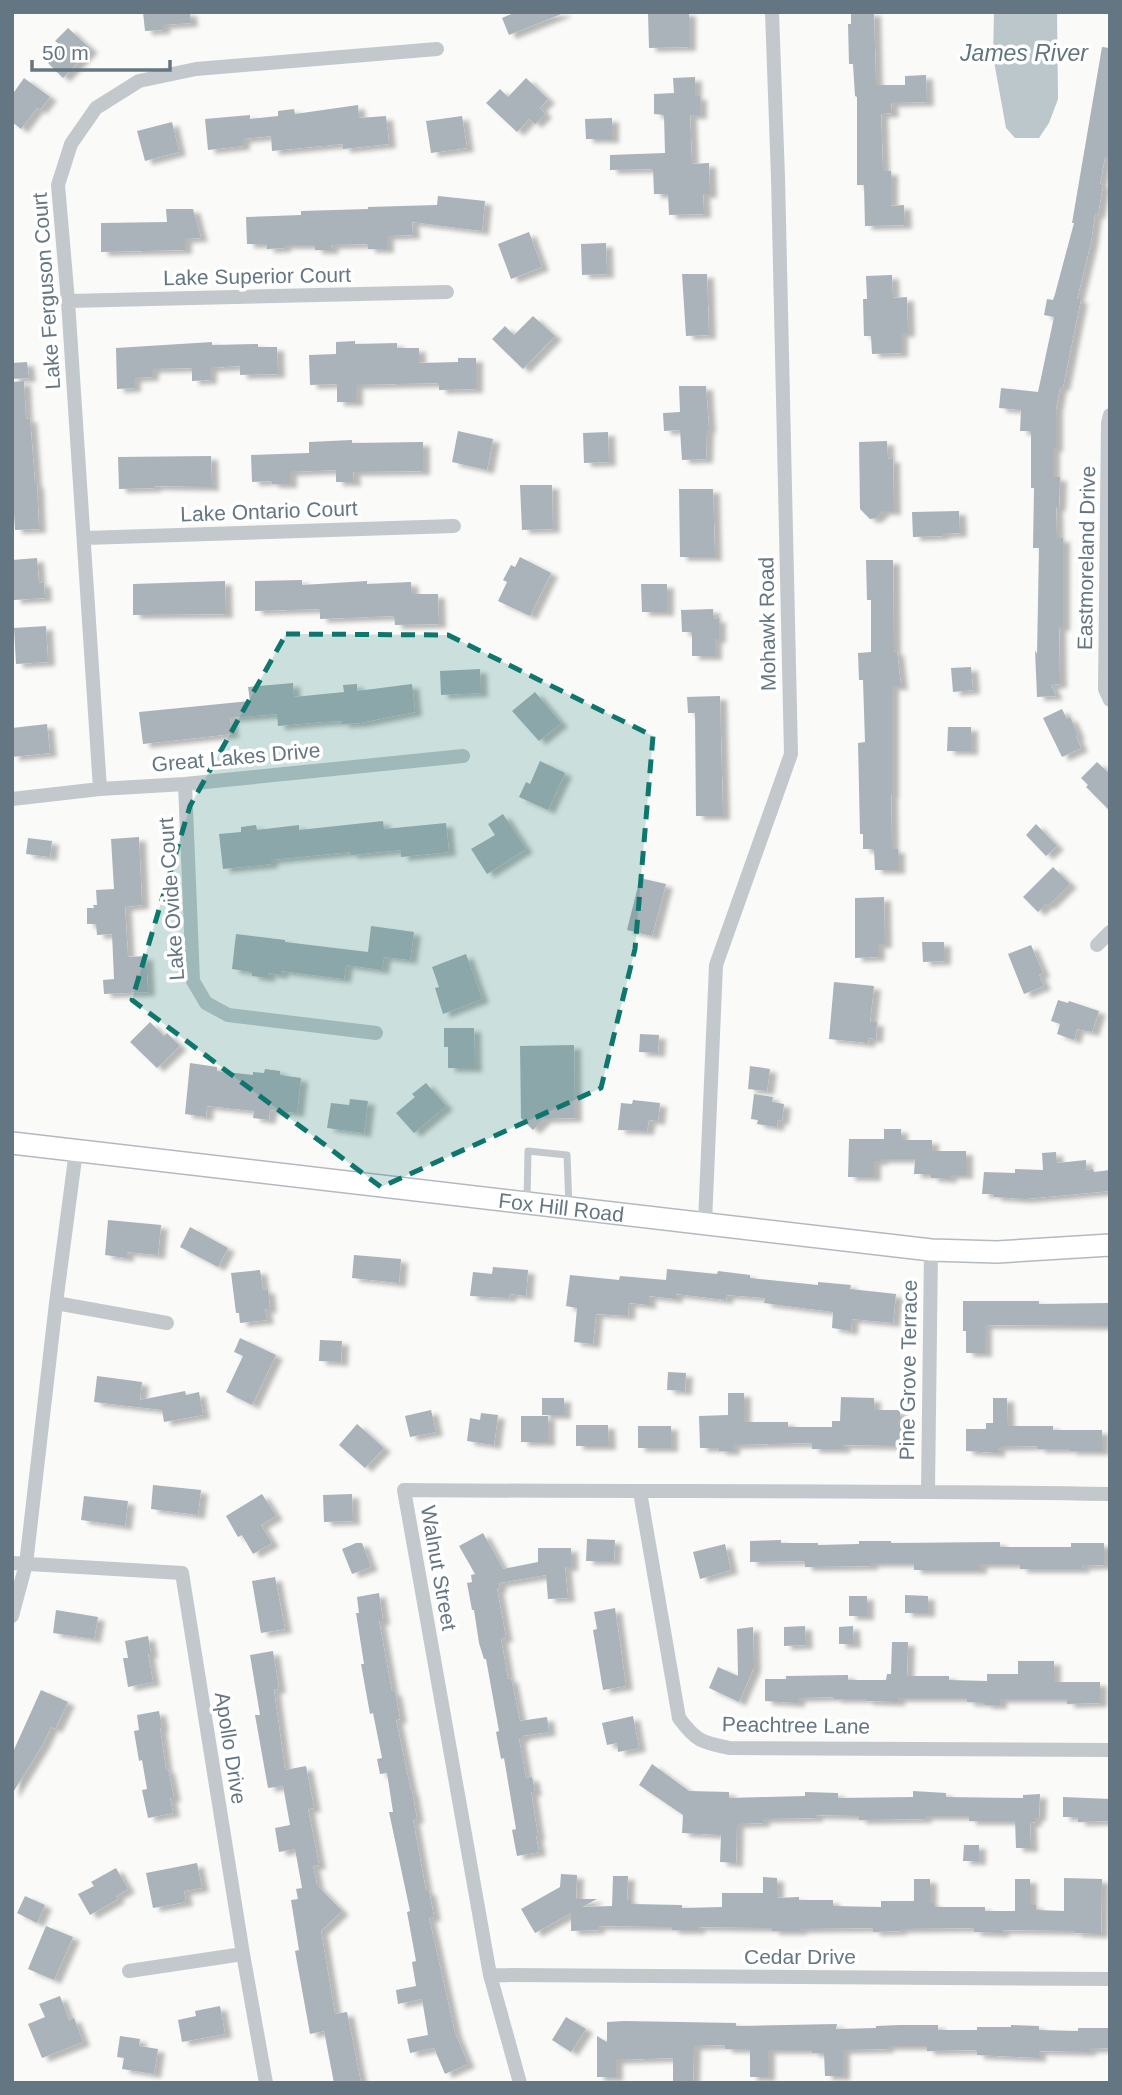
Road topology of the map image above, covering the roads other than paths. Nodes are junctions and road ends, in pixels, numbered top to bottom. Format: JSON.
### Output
{"nodes":[{"id":1,"x":772,"y":12,"type":"edge"},
{"id":2,"x":437,"y":50,"type":"dead end"},
{"id":3,"x":447,"y":292,"type":"dead end"},
{"id":4,"x":68,"y":301,"type":"junction"},
{"id":5,"x":1110,"y":415,"type":"edge"},
{"id":6,"x":454,"y":526,"type":"dead end"},
{"id":7,"x":85,"y":538,"type":"junction"},
{"id":8,"x":1108,"y":558,"type":"edge"},
{"id":9,"x":1110,"y":700,"type":"edge"},
{"id":10,"x":463,"y":756,"type":"dead end"},
{"id":11,"x":185,"y":784,"type":"junction"},
{"id":12,"x":100,"y":789,"type":"junction"},
{"id":13,"x":12,"y":799,"type":"edge"},
{"id":14,"x":1110,"y":932,"type":"edge"},
{"id":15,"x":1097,"y":945,"type":"dead end"},
{"id":16,"x":376,"y":1033,"type":"dead end"},
{"id":17,"x":12,"y":1143,"type":"edge"},
{"id":18,"x":76,"y":1151,"type":"junction"},
{"id":19,"x":527,"y":1202,"type":"junction"},
{"id":20,"x":569,"y":1207,"type":"junction"},
{"id":21,"x":705,"y":1222,"type":"junction"},
{"id":22,"x":1110,"y":1245,"type":"edge"},
{"id":23,"x":931,"y":1250,"type":"junction"},
{"id":24,"x":56,"y":1303,"type":"junction"},
{"id":25,"x":167,"y":1323,"type":"dead end"},
{"id":26,"x":928,"y":1491,"type":"junction"},
{"id":27,"x":640,"y":1492,"type":"junction"},
{"id":28,"x":1110,"y":1494,"type":"edge"},
{"id":29,"x":19,"y":1563,"type":"edge"},
{"id":30,"x":12,"y":1616,"type":"edge"},
{"id":31,"x":1110,"y":1750,"type":"edge"},
{"id":32,"x":243,"y":1954,"type":"junction"},
{"id":33,"x":129,"y":1971,"type":"dead end"},
{"id":34,"x":490,"y":1975,"type":"junction"},
{"id":35,"x":1110,"y":1979,"type":"edge"},
{"id":36,"x":266,"y":2083,"type":"edge"},
{"id":37,"x":520,"y":2083,"type":"edge"}],
"edges":[{"from":1,"to":21,"type":"street","name":"Mohawk Road"},
{"from":2,"to":4,"type":"street","name":"Lake Ferguson Court"},
{"from":3,"to":4,"type":"street","name":"Lake Superior Court"},
{"from":4,"to":7,"type":"street","name":"Lake Ferguson Court"},
{"from":5,"to":8,"type":"street","name":"Eastmoreland Drive"},
{"from":6,"to":7,"type":"street","name":"Lake Ontario Court"},
{"from":7,"to":12,"type":"street","name":"Lake Ferguson Court"},
{"from":8,"to":9,"type":"street","name":"Eastmoreland Drive"},
{"from":10,"to":11,"type":"street","name":"Great Lakes Drive"},
{"from":11,"to":12,"type":"street","name":"Great Lakes Drive"},
{"from":11,"to":16,"type":"street","name":"Lake Ovide Court"},
{"from":12,"to":13,"type":"street","name":"Great Lakes Drive"},
{"from":14,"to":15,"type":"street"},
{"from":17,"to":18,"type":"main road","name":"Fox Hill Road"},
{"from":18,"to":19,"type":"main road","name":"Fox Hill Road"},
{"from":18,"to":24,"type":"street"},
{"from":19,"to":20,"type":"main road","name":"Fox Hill Road"},
{"from":19,"to":20,"type":"lane"},
{"from":20,"to":21,"type":"main road","name":"Fox Hill Road"},
{"from":21,"to":23,"type":"main road","name":"Fox Hill Road"},
{"from":22,"to":23,"type":"main road","name":"Fox Hill Road"},
{"from":23,"to":26,"type":"street","name":"Pine Grove Terrace"},
{"from":24,"to":25,"type":"street"},
{"from":24,"to":29,"type":"street"},
{"from":26,"to":27,"type":"street","name":"Walnut Street"},
{"from":26,"to":28,"type":"street"},
{"from":27,"to":31,"type":"street","name":"Peachtree Lane"},
{"from":27,"to":34,"type":"street","name":"Walnut Street"},
{"from":29,"to":30,"type":"street"},
{"from":29,"to":32,"type":"street","name":"Apollo Drive"},
{"from":32,"to":33,"type":"street"},
{"from":32,"to":36,"type":"street","name":"Apollo Drive"},
{"from":34,"to":35,"type":"street","name":"Cedar Drive"},
{"from":34,"to":37,"type":"street","name":"Walnut Street"}]}
